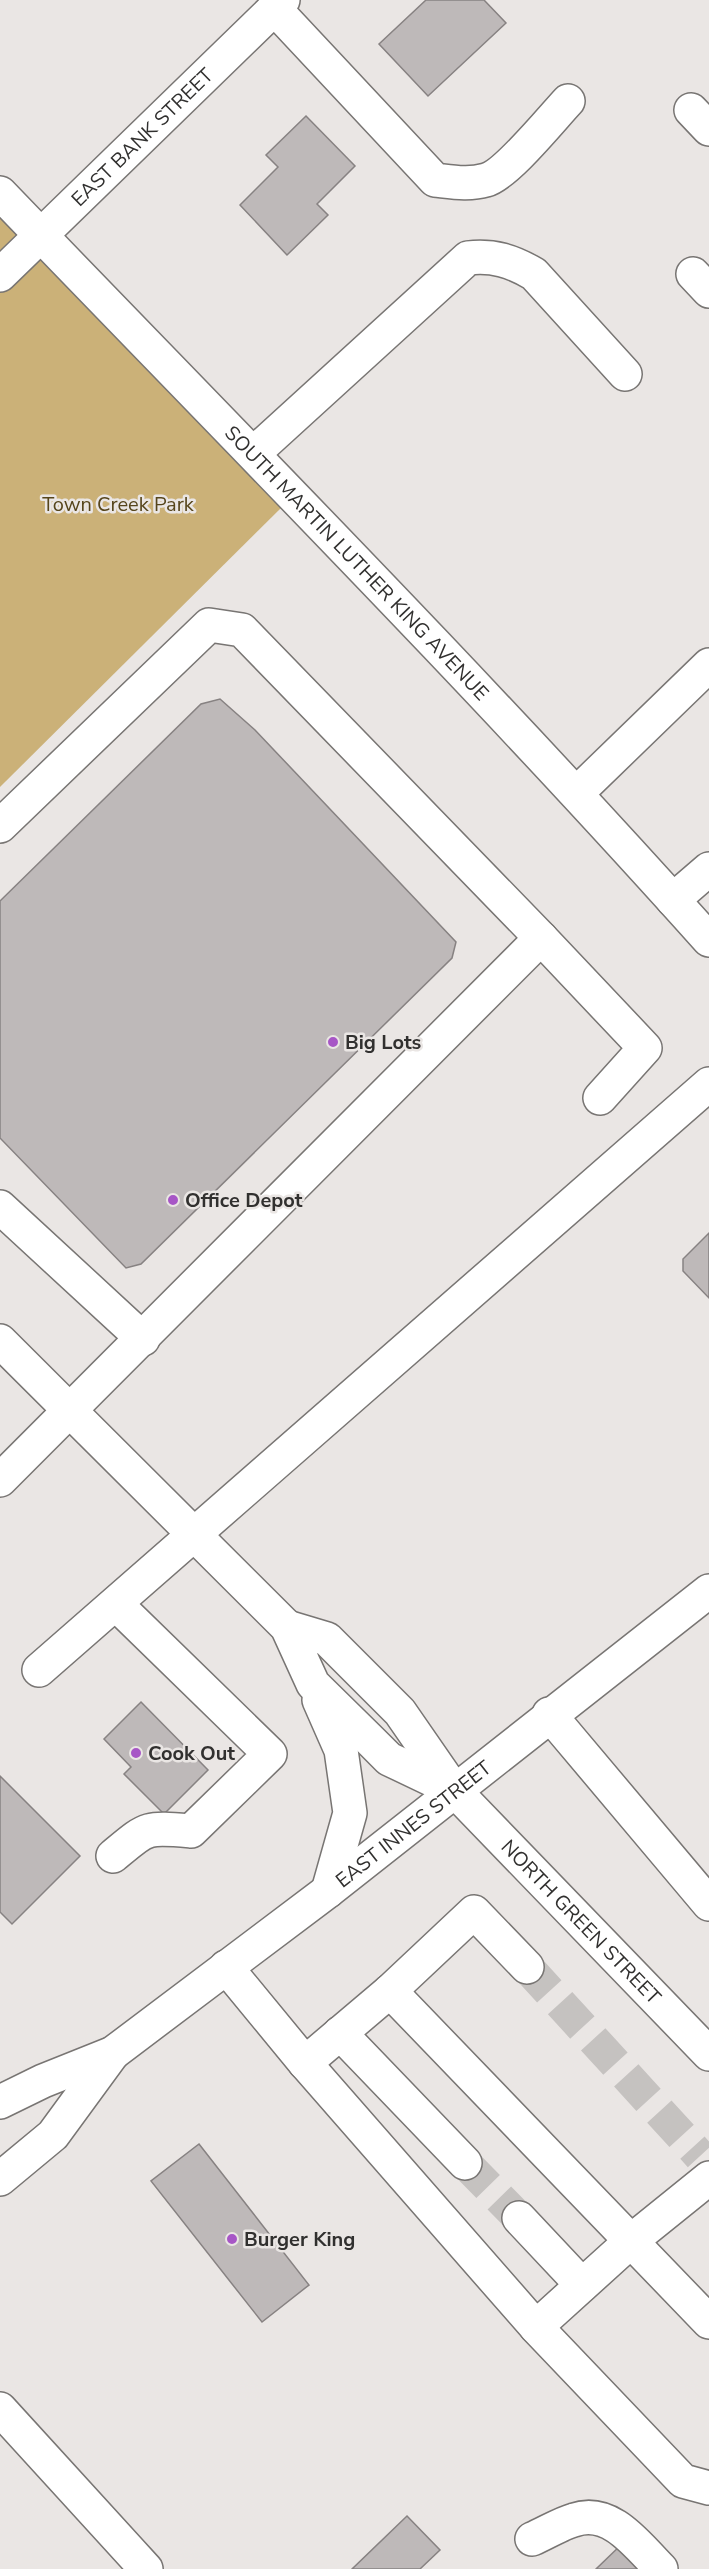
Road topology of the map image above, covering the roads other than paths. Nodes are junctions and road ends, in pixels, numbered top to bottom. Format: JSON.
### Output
{"nodes":[{"id":1,"x":278,"y":4,"type":"edge"},
{"id":2,"x":568,"y":101,"type":"dead end"},
{"id":3,"x":0,"y":193,"type":"edge"},
{"id":4,"x":40,"y":235,"type":"junction"},
{"id":5,"x":0,"y":275,"type":"edge"},
{"id":6,"x":625,"y":374,"type":"dead end"},
{"id":7,"x":254,"y":453,"type":"junction"},
{"id":8,"x":709,"y":665,"type":"edge"},
{"id":9,"x":577,"y":793,"type":"junction"},
{"id":10,"x":0,"y":826,"type":"edge"},
{"id":11,"x":709,"y":869,"type":"edge"},
{"id":12,"x":674,"y":900,"type":"junction"},
{"id":13,"x":541,"y":938,"type":"junction"},
{"id":14,"x":709,"y":940,"type":"edge"},
{"id":15,"x":600,"y":1098,"type":"dead end"},
{"id":16,"x":708,"y":1100,"type":"edge"},
{"id":17,"x":0,"y":1207,"type":"edge"},
{"id":18,"x":142,"y":1339,"type":"junction"},
{"id":19,"x":0,"y":1341,"type":"edge"},
{"id":20,"x":70,"y":1411,"type":"junction"},
{"id":21,"x":0,"y":1480,"type":"edge"},
{"id":22,"x":195,"y":1535,"type":"junction"},
{"id":23,"x":709,"y":1590,"type":"edge"},
{"id":24,"x":116,"y":1604,"type":"junction"},
{"id":25,"x":286,"y":1627,"type":"junction"},
{"id":26,"x":39,"y":1671,"type":"dead end"},
{"id":27,"x":313,"y":1684,"type":"junction"},
{"id":28,"x":549,"y":1714,"type":"junction"},
{"id":29,"x":454,"y":1790,"type":"junction"},
{"id":30,"x":113,"y":1856,"type":"dead end"},
{"id":31,"x":328,"y":1891,"type":"junction"},
{"id":32,"x":709,"y":1904,"type":"edge"},
{"id":33,"x":226,"y":1967,"type":"junction"},
{"id":34,"x":527,"y":1967,"type":"tunnel mouth"},
{"id":35,"x":390,"y":1991,"type":"junction"},
{"id":36,"x":340,"y":2033,"type":"junction"},
{"id":37,"x":705,"y":2040,"type":"edge"},
{"id":38,"x":113,"y":2053,"type":"junction"},
{"id":39,"x":305,"y":2063,"type":"junction"},
{"id":40,"x":0,"y":2102,"type":"edge"},
{"id":41,"x":465,"y":2163,"type":"tunnel mouth"},
{"id":42,"x":706,"y":2167,"type":"edge"},
{"id":43,"x":0,"y":2179,"type":"edge"},
{"id":44,"x":519,"y":2218,"type":"tunnel mouth"},
{"id":45,"x":631,"y":2241,"type":"junction"},
{"id":46,"x":582,"y":2285,"type":"junction"},
{"id":47,"x":709,"y":2322,"type":"edge"},
{"id":48,"x":536,"y":2327,"type":"junction"},
{"id":49,"x":0,"y":2409,"type":"edge"},
{"id":50,"x":709,"y":2488,"type":"edge"},
{"id":51,"x":532,"y":2539,"type":"dead end"},
{"id":52,"x":146,"y":2569,"type":"edge"},
{"id":53,"x":661,"y":2569,"type":"edge"}],
"edges":[{"from":1,"to":2,"type":"street"},
{"from":1,"to":4,"type":"street","name":"EAST BANK STREET"},
{"from":3,"to":4,"type":"street","name":"SOUTH MARTIN LUTHER KING AVENUE"},
{"from":4,"to":5,"type":"street","name":"EAST BANK STREET"},
{"from":4,"to":7,"type":"street","name":"SOUTH MARTIN LUTHER KING AVENUE"},
{"from":6,"to":7,"type":"street"},
{"from":7,"to":9,"type":"street","name":"SOUTH MARTIN LUTHER KING AVENUE"},
{"from":8,"to":9,"type":"street"},
{"from":9,"to":12,"type":"street","name":"SOUTH MARTIN LUTHER KING AVENUE"},
{"from":10,"to":13,"type":"street"},
{"from":11,"to":12,"type":"street"},
{"from":12,"to":14,"type":"street","name":"SOUTH MARTIN LUTHER KING AVENUE"},
{"from":13,"to":15,"type":"street"},
{"from":13,"to":18,"type":"street"},
{"from":16,"to":22,"type":"street"},
{"from":17,"to":18,"type":"street"},
{"from":18,"to":20,"type":"street"},
{"from":19,"to":20,"type":"street"},
{"from":20,"to":21,"type":"street"},
{"from":20,"to":22,"type":"street"},
{"from":22,"to":24,"type":"street"},
{"from":22,"to":25,"type":"street"},
{"from":23,"to":28,"type":"street","name":"EAST INNES STREET"},
{"from":24,"to":26,"type":"street"},
{"from":24,"to":30,"type":"street"},
{"from":25,"to":27,"type":"street"},
{"from":25,"to":29,"type":"street"},
{"from":27,"to":29,"type":"street"},
{"from":27,"to":31,"type":"street"},
{"from":28,"to":29,"type":"street","name":"EAST INNES STREET"},
{"from":28,"to":32,"type":"street"},
{"from":29,"to":31,"type":"street","name":"EAST INNES STREET"},
{"from":29,"to":37,"type":"street","name":"NORTH GREEN STREET"},
{"from":31,"to":33,"type":"street","name":"EAST INNES STREET"},
{"from":33,"to":38,"type":"street","name":"EAST INNES STREET"},
{"from":33,"to":39,"type":"street"},
{"from":34,"to":35,"type":"street"},
{"from":35,"to":36,"type":"street"},
{"from":35,"to":45,"type":"street"},
{"from":36,"to":39,"type":"street"},
{"from":36,"to":41,"type":"street"},
{"from":38,"to":40,"type":"street","name":"EAST INNES STREET"},
{"from":38,"to":43,"type":"street","name":"EAST INNES STREET"},
{"from":39,"to":48,"type":"street"},
{"from":42,"to":45,"type":"street"},
{"from":44,"to":46,"type":"street"},
{"from":45,"to":46,"type":"street"},
{"from":45,"to":47,"type":"street"},
{"from":46,"to":48,"type":"street"},
{"from":48,"to":50,"type":"street"},
{"from":49,"to":52,"type":"street"},
{"from":51,"to":53,"type":"street"}]}
